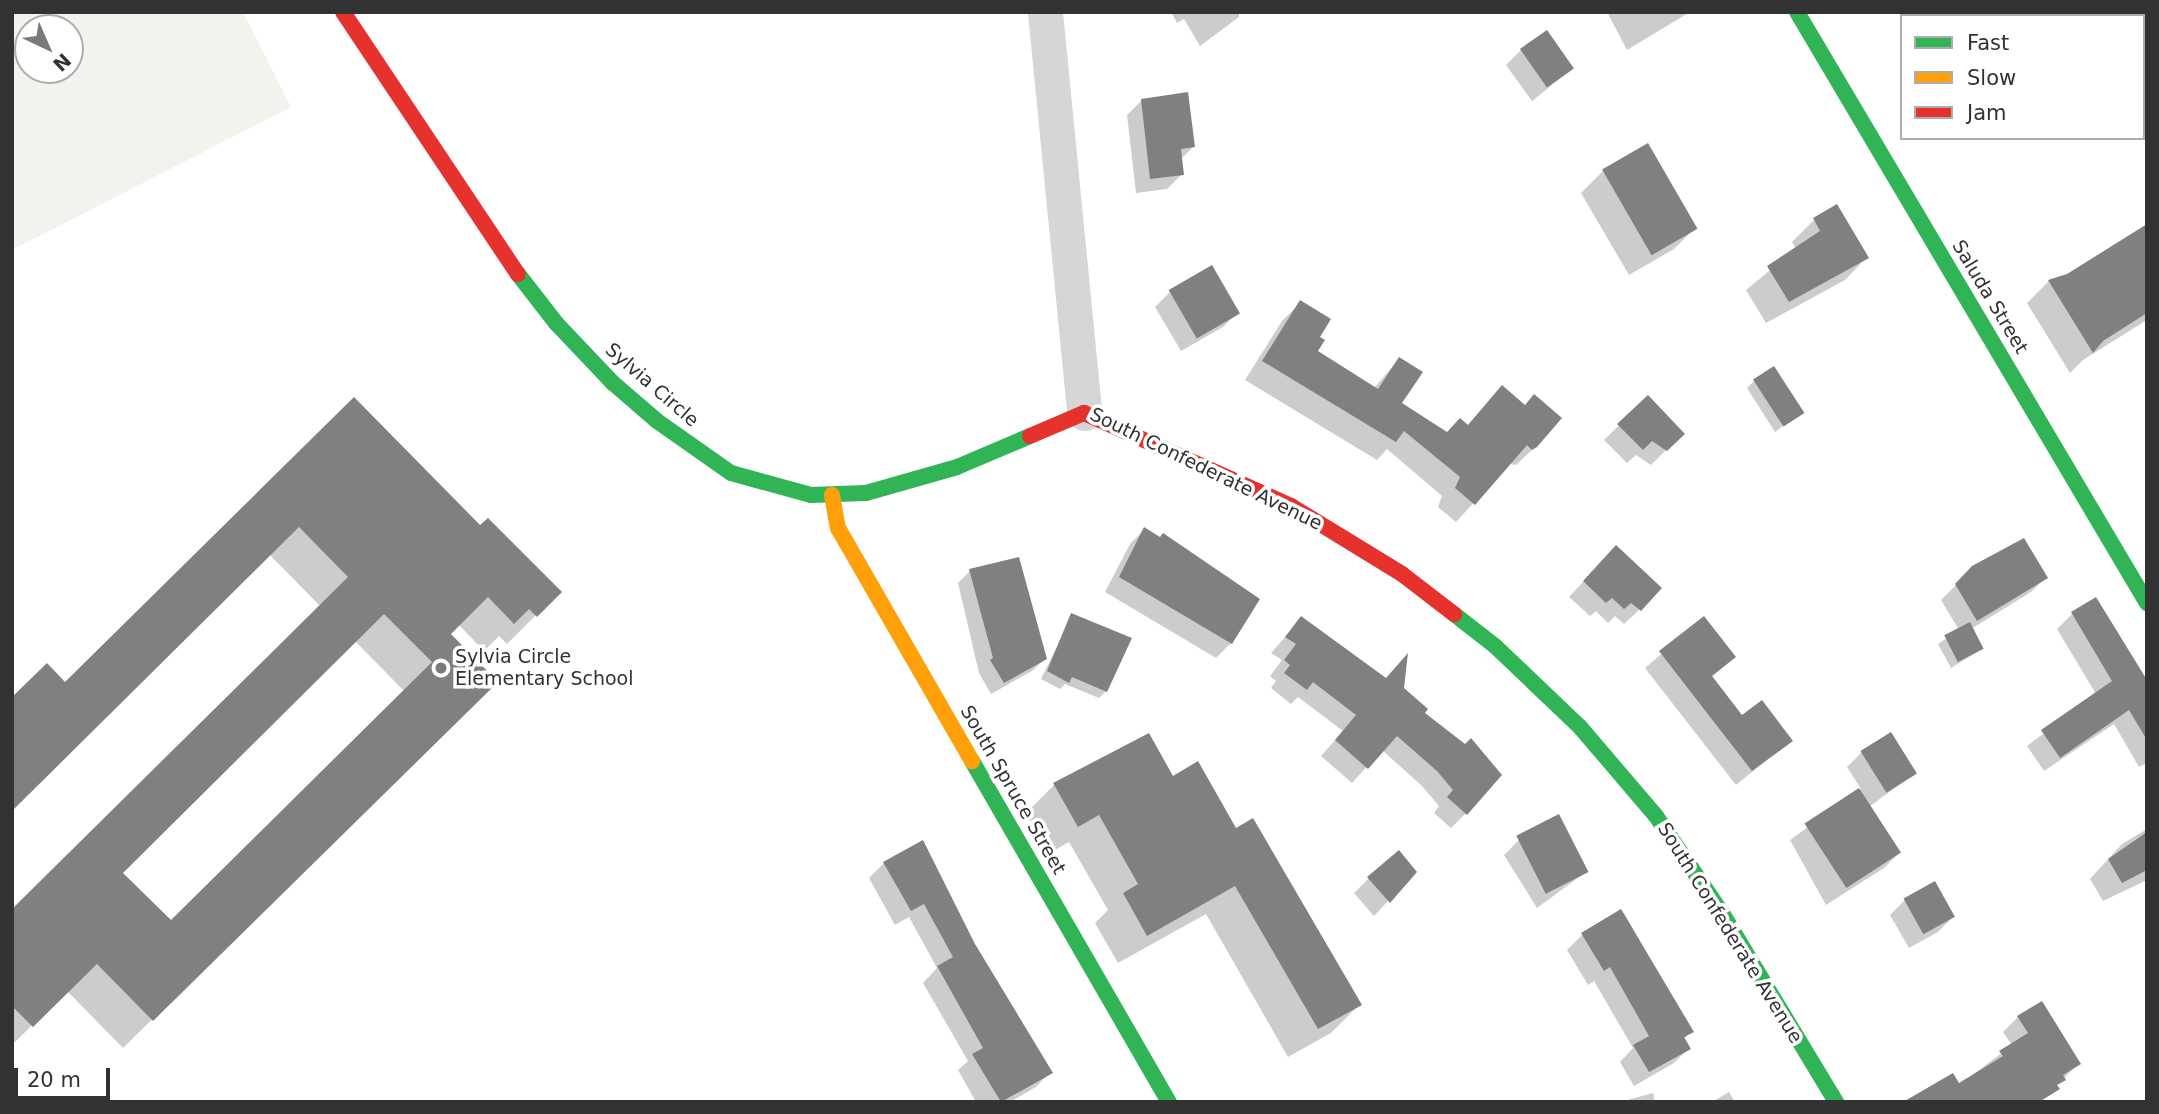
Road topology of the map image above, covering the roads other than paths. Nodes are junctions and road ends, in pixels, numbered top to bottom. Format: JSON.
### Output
{"nodes":[{"id":1,"x":343,"y":12,"type":"edge"},
{"id":2,"x":1045,"y":12,"type":"edge"},
{"id":3,"x":1797,"y":12,"type":"edge"},
{"id":4,"x":1084,"y":413,"type":"junction"},
{"id":5,"x":832,"y":495,"type":"junction"},
{"id":6,"x":2147,"y":603,"type":"edge"},
{"id":7,"x":1169,"y":1102,"type":"edge"},
{"id":8,"x":1836,"y":1102,"type":"edge"}],
"edges":[{"from":1,"to":5,"type":"street","name":"Sylvia Circle"},
{"from":2,"to":4,"type":"street","name":"South Confederate Avenue"},
{"from":3,"to":6,"type":"street","name":"Saluda Street"},
{"from":4,"to":5,"type":"street","name":"Sylvia Circle"},
{"from":4,"to":8,"type":"street","name":"South Confederate Avenue"},
{"from":5,"to":7,"type":"street","name":"South Spruce Street"}]}
